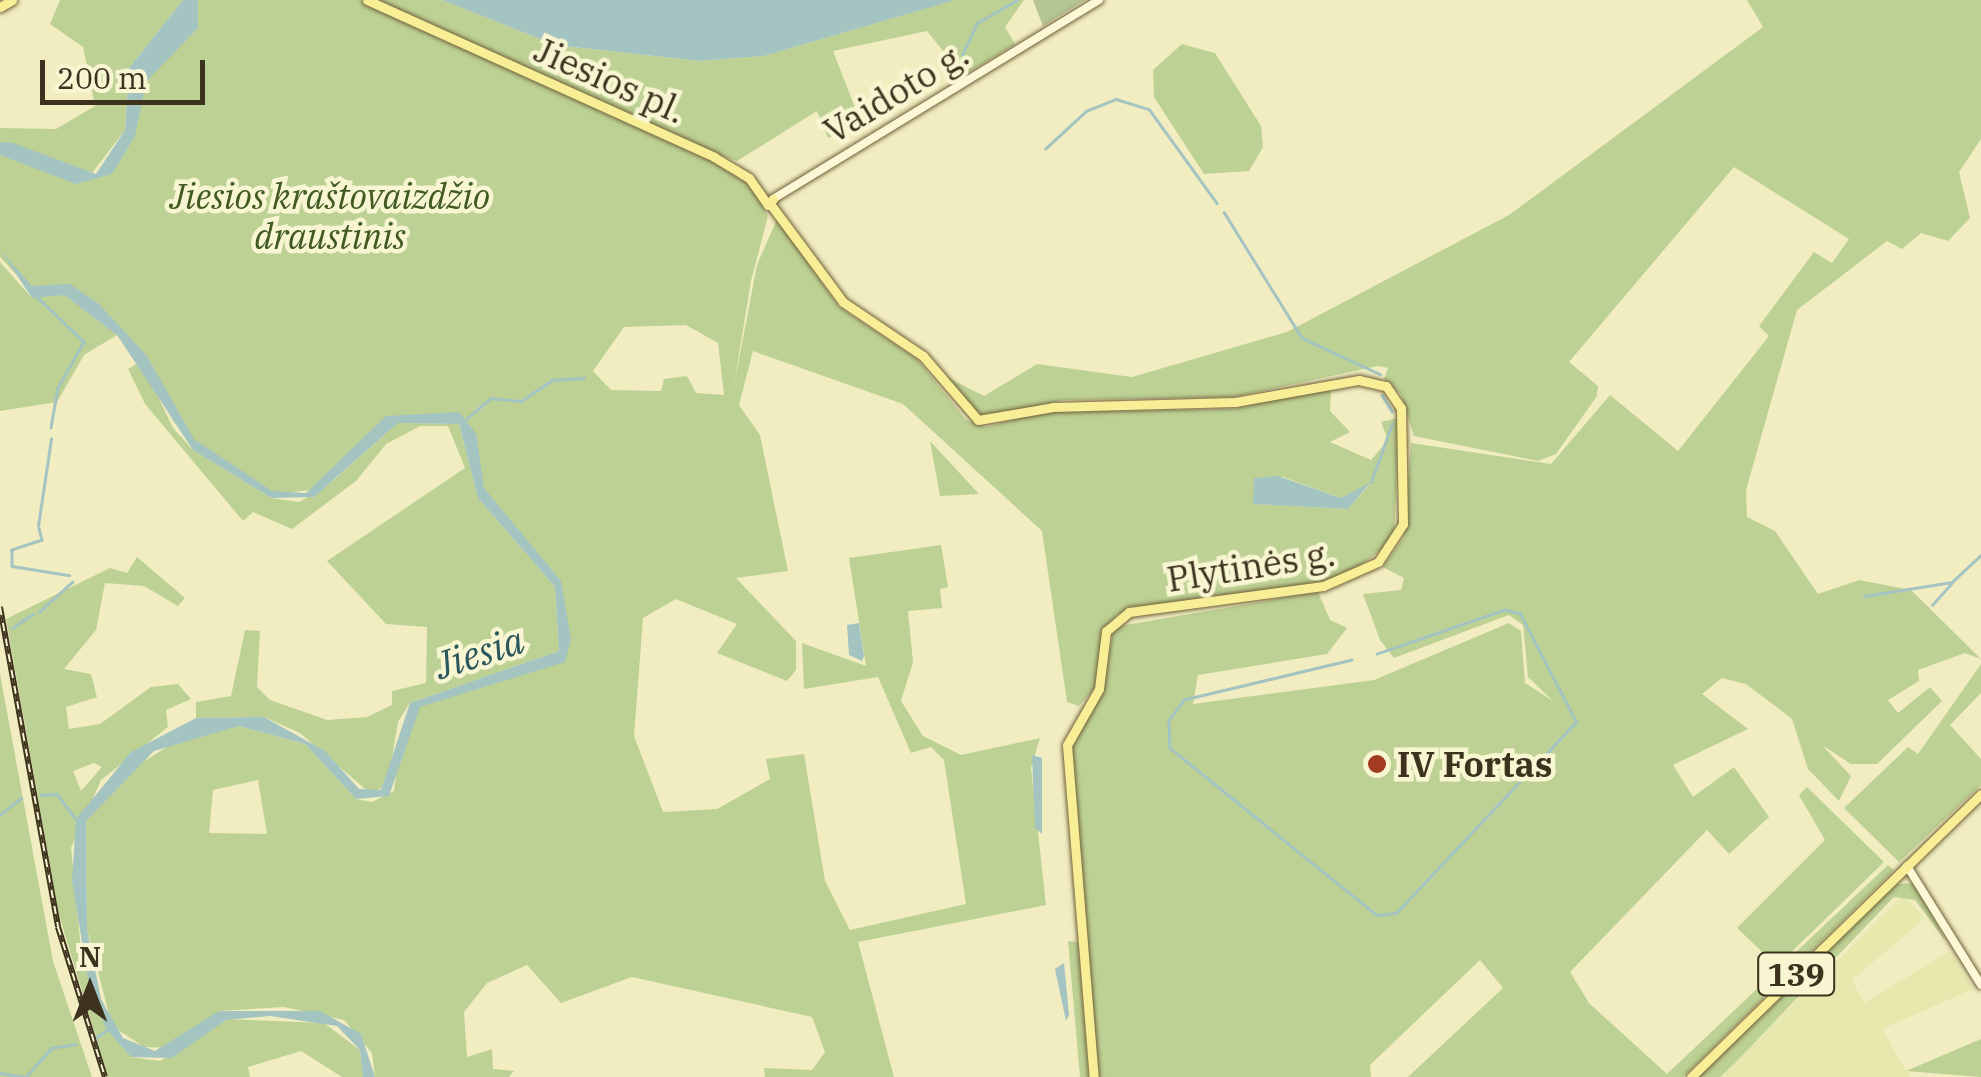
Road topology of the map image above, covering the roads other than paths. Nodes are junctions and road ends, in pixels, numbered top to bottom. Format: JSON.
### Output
{"nodes":[{"id":1,"x":12,"y":0,"type":"edge"},
{"id":2,"x":367,"y":0,"type":"edge"},
{"id":3,"x":1099,"y":0,"type":"edge"},
{"id":4,"x":0,"y":7,"type":"edge"},
{"id":5,"x":770,"y":201,"type":"junction"},
{"id":6,"x":1981,"y":794,"type":"edge"},
{"id":7,"x":1907,"y":866,"type":"junction"},
{"id":8,"x":1981,"y":985,"type":"edge"},
{"id":9,"x":1094,"y":1077,"type":"edge"},
{"id":10,"x":1691,"y":1077,"type":"edge"}],
"edges":[{"from":1,"to":4,"type":"main road"},
{"from":2,"to":5,"type":"main road","name":"Jiesios pl."},
{"from":3,"to":5,"type":"main road","name":"Vaidoto g."},
{"from":5,"to":9,"type":"main road","name":"Plytinės g."},
{"from":6,"to":7,"type":"main road","number":"139"},
{"from":7,"to":8,"type":"main road"},
{"from":7,"to":10,"type":"main road","number":"139"}]}
